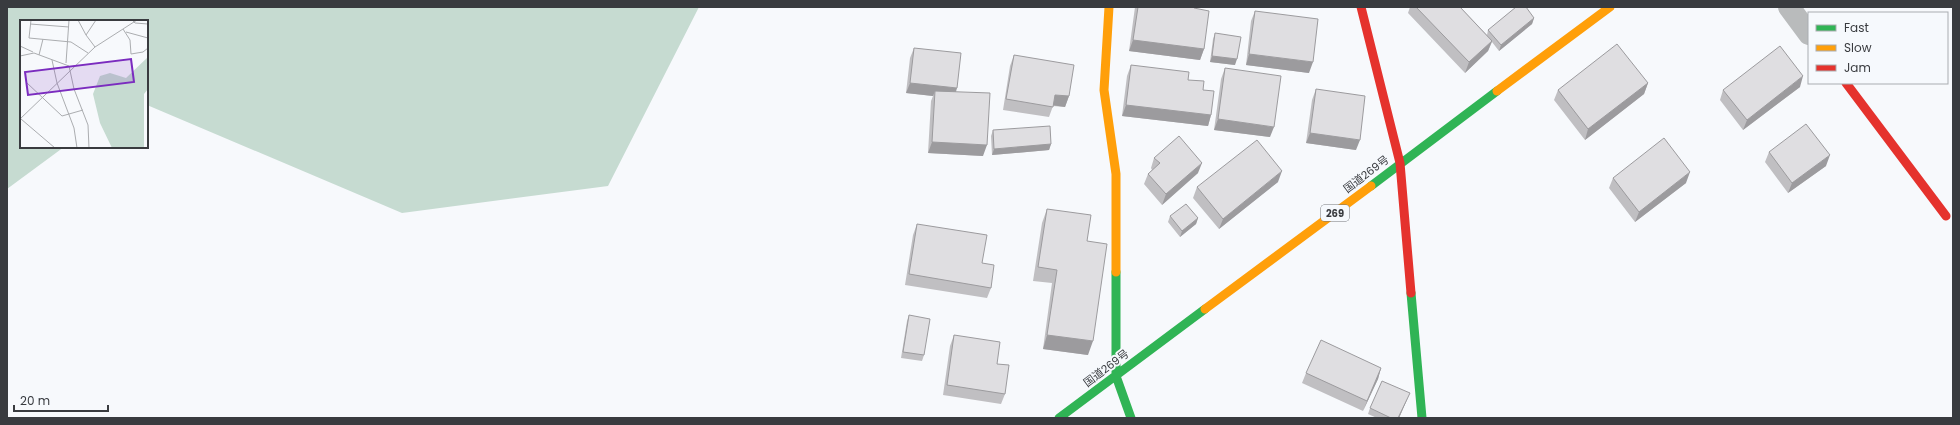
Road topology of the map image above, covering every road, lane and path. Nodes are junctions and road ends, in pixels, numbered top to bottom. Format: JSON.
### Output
{"nodes":[{"id":1,"x":1109,"y":7,"type":"edge"},
{"id":2,"x":1361,"y":7,"type":"edge"},
{"id":3,"x":1610,"y":7,"type":"edge"},
{"id":4,"x":1789,"y":7,"type":"edge"},
{"id":5,"x":1808,"y":33,"type":"edge"},
{"id":6,"x":1847,"y":84,"type":"edge"},
{"id":7,"x":1400,"y":163,"type":"junction"},
{"id":8,"x":1946,"y":216,"type":"dead end"},
{"id":9,"x":1116,"y":376,"type":"junction"},
{"id":10,"x":1059,"y":418,"type":"edge"},
{"id":11,"x":1131,"y":418,"type":"edge"},
{"id":12,"x":1422,"y":418,"type":"edge"}],
"edges":[{"from":1,"to":9,"type":"main road"},
{"from":2,"to":7,"type":"main road"},
{"from":3,"to":7,"type":"main road","name":"国道269号","number":"269"},
{"from":4,"to":5,"type":"street"},
{"from":6,"to":8,"type":"main road"},
{"from":7,"to":9,"type":"main road","name":"国道269号","number":"269"},
{"from":7,"to":12,"type":"main road"},
{"from":9,"to":10,"type":"main road","name":"国道269号","number":"269"},
{"from":9,"to":11,"type":"main road"}]}
